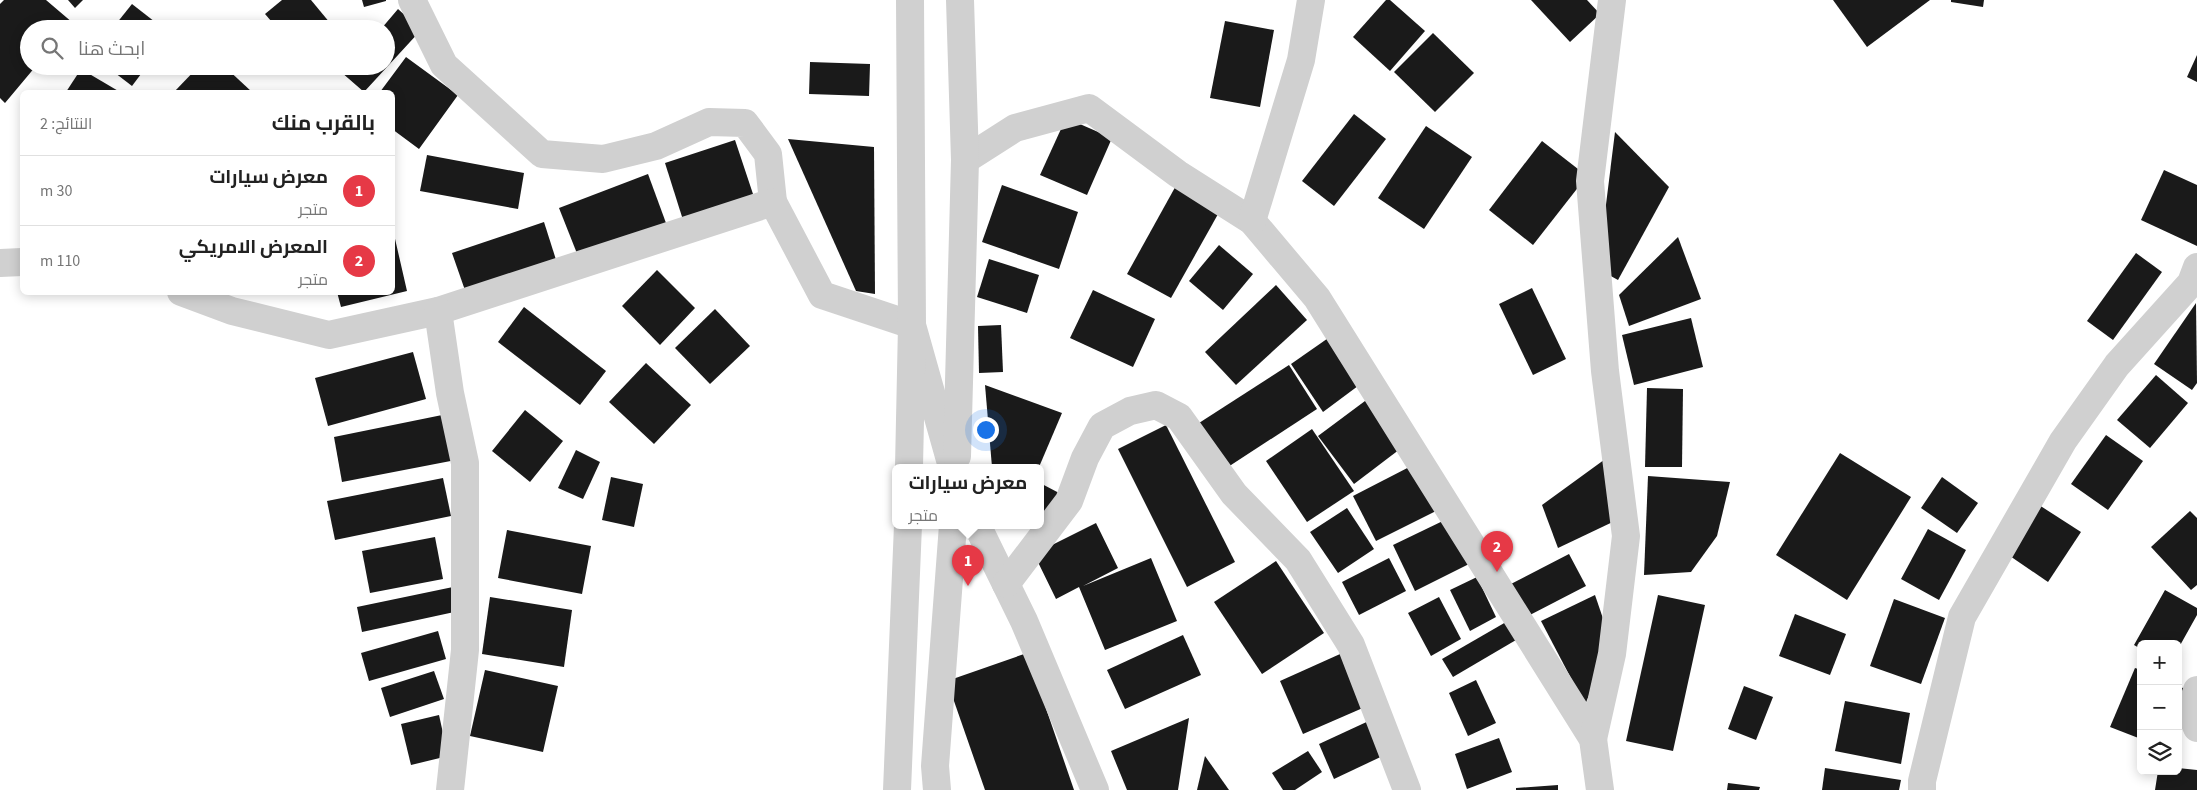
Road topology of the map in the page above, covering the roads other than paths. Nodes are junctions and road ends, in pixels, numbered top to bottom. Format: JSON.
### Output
{"nodes":[{"id":1,"x":412,"y":0,"type":"edge"},
{"id":2,"x":910,"y":0,"type":"edge"},
{"id":3,"x":960,"y":0,"type":"edge"},
{"id":4,"x":1311,"y":0,"type":"edge"},
{"id":5,"x":1612,"y":0,"type":"edge"},
{"id":6,"x":965,"y":160,"type":"junction"},
{"id":7,"x":773,"y":202,"type":"junction"},
{"id":8,"x":1252,"y":221,"type":"junction"},
{"id":9,"x":20,"y":262,"type":"edge"},
{"id":10,"x":0,"y":263,"type":"edge"},
{"id":11,"x":2197,"y":267,"type":"edge"},
{"id":12,"x":190,"y":295,"type":"edge"},
{"id":13,"x":438,"y":311,"type":"junction"},
{"id":14,"x":912,"y":325,"type":"junction"},
{"id":15,"x":909,"y":464,"type":"edge"},
{"id":16,"x":951,"y":464,"type":"edge"},
{"id":17,"x":957,"y":464,"type":"edge"},
{"id":18,"x":908,"y":529,"type":"edge"},
{"id":19,"x":953,"y":529,"type":"edge"},
{"id":20,"x":979,"y":529,"type":"edge"},
{"id":21,"x":1006,"y":584,"type":"junction"},
{"id":22,"x":2197,"y":690,"type":"edge"},
{"id":23,"x":2197,"y":728,"type":"edge"},
{"id":24,"x":1592,"y":739,"type":"junction"},
{"id":25,"x":450,"y":790,"type":"edge"},
{"id":26,"x":897,"y":790,"type":"edge"},
{"id":27,"x":937,"y":790,"type":"edge"},
{"id":28,"x":1095,"y":790,"type":"edge"},
{"id":29,"x":1407,"y":790,"type":"edge"},
{"id":30,"x":1600,"y":790,"type":"edge"},
{"id":31,"x":1922,"y":790,"type":"edge"}],
"edges":[{"from":1,"to":7,"type":"street"},
{"from":2,"to":14,"type":"street"},
{"from":3,"to":6,"type":"street"},
{"from":4,"to":8,"type":"street"},
{"from":5,"to":24,"type":"street"},
{"from":6,"to":8,"type":"street"},
{"from":6,"to":17,"type":"street"},
{"from":7,"to":13,"type":"street"},
{"from":7,"to":14,"type":"street"},
{"from":8,"to":24,"type":"street"},
{"from":9,"to":10,"type":"street"},
{"from":11,"to":31,"type":"street"},
{"from":12,"to":13,"type":"street"},
{"from":13,"to":25,"type":"street"},
{"from":14,"to":15,"type":"street"},
{"from":14,"to":16,"type":"street"},
{"from":18,"to":26,"type":"street"},
{"from":19,"to":27,"type":"street"},
{"from":20,"to":21,"type":"street"},
{"from":21,"to":28,"type":"street"},
{"from":21,"to":29,"type":"street"},
{"from":22,"to":23,"type":"street"},
{"from":24,"to":30,"type":"street"}]}
